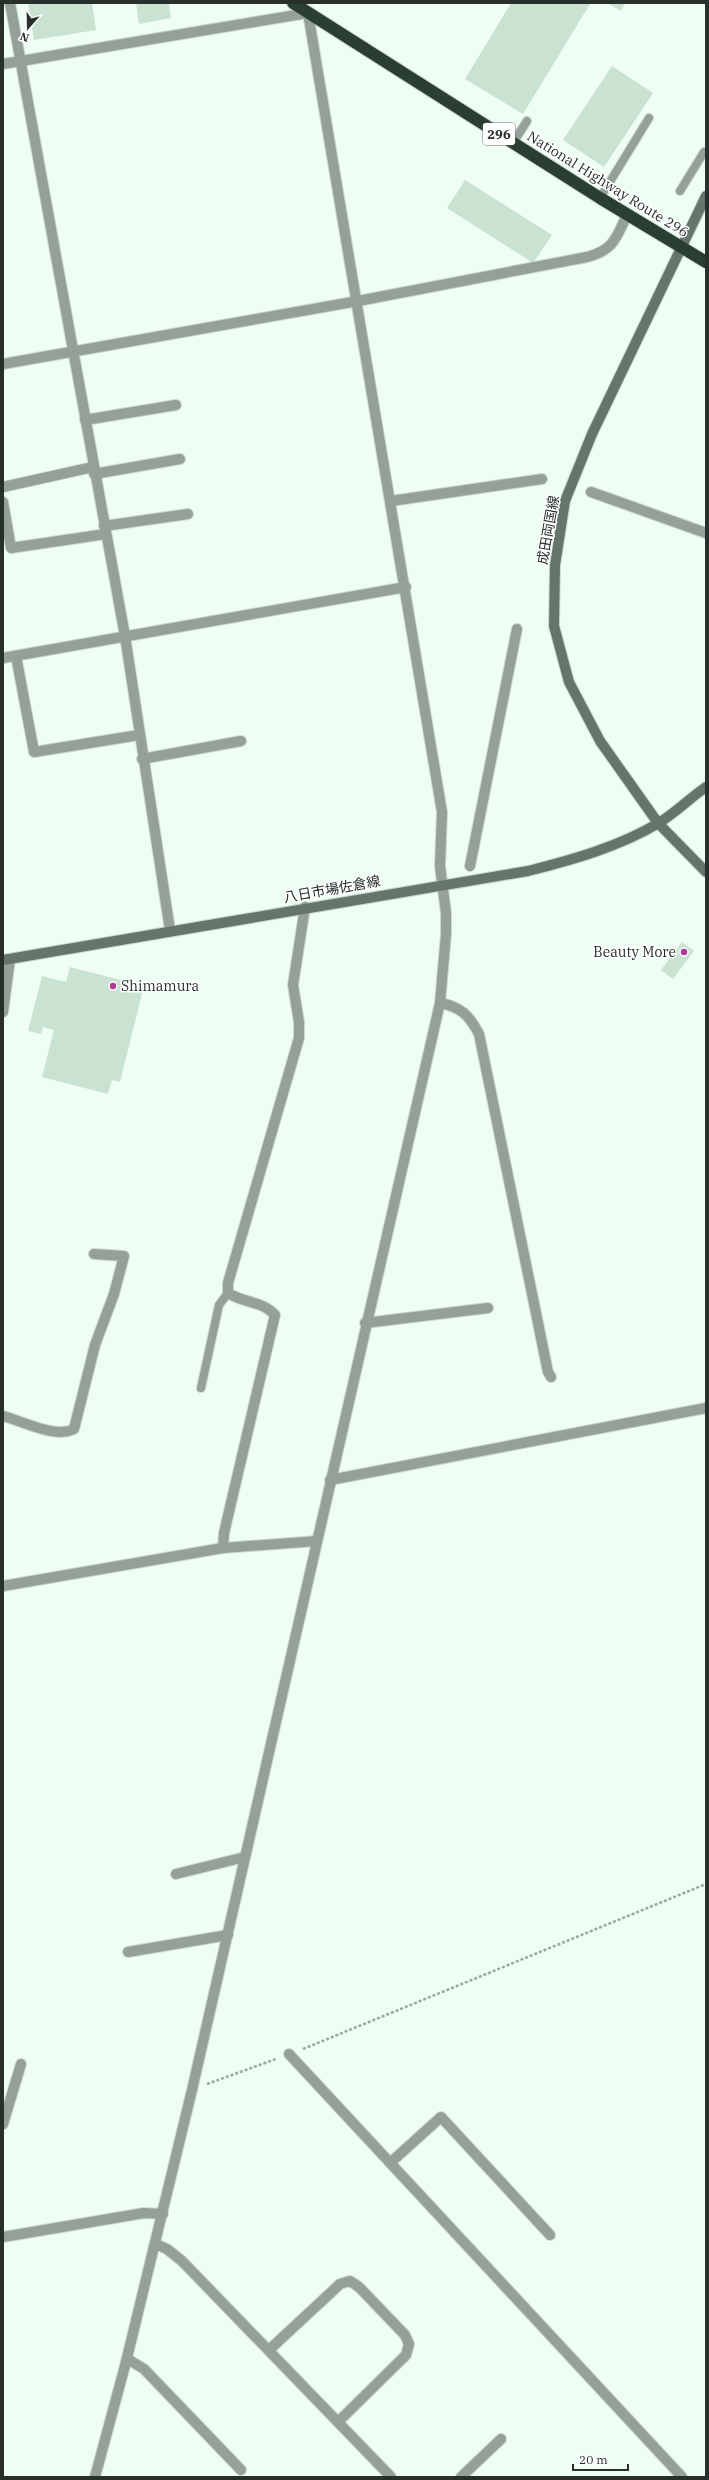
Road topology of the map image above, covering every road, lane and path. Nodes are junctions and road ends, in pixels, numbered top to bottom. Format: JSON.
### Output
{"nodes":[{"id":1,"x":10,"y":3,"type":"edge"},
{"id":2,"x":293,"y":3,"type":"edge"},
{"id":3,"x":308,"y":13,"type":"junction"},
{"id":4,"x":20,"y":61,"type":"junction"},
{"id":5,"x":3,"y":64,"type":"edge"},
{"id":6,"x":649,"y":118,"type":"dead end"},
{"id":7,"x":527,"y":121,"type":"dead end"},
{"id":8,"x":513,"y":143,"type":"junction"},
{"id":9,"x":704,"y":152,"type":"dead end"},
{"id":10,"x":680,"y":191,"type":"dead end"},
{"id":11,"x":706,"y":196,"type":"edge"},
{"id":12,"x":600,"y":198,"type":"junction"},
{"id":13,"x":627,"y":215,"type":"junction"},
{"id":14,"x":680,"y":247,"type":"junction"},
{"id":15,"x":706,"y":262,"type":"edge"},
{"id":16,"x":358,"y":301,"type":"junction"},
{"id":17,"x":73,"y":352,"type":"junction"},
{"id":18,"x":3,"y":364,"type":"edge"},
{"id":19,"x":176,"y":405,"type":"dead end"},
{"id":20,"x":85,"y":420,"type":"junction"},
{"id":21,"x":180,"y":459,"type":"dead end"},
{"id":22,"x":94,"y":470,"type":"junction"},
{"id":23,"x":542,"y":479,"type":"dead end"},
{"id":24,"x":3,"y":486,"type":"edge"},
{"id":25,"x":591,"y":492,"type":"dead end"},
{"id":26,"x":391,"y":501,"type":"junction"},
{"id":27,"x":3,"y":502,"type":"edge"},
{"id":28,"x":188,"y":514,"type":"dead end"},
{"id":29,"x":105,"y":530,"type":"junction"},
{"id":30,"x":706,"y":533,"type":"edge"},
{"id":31,"x":406,"y":587,"type":"junction"},
{"id":32,"x":517,"y":629,"type":"dead end"},
{"id":33,"x":125,"y":636,"type":"junction"},
{"id":34,"x":16,"y":656,"type":"junction"},
{"id":35,"x":3,"y":658,"type":"edge"},
{"id":36,"x":139,"y":735,"type":"junction"},
{"id":37,"x":241,"y":740,"type":"dead end"},
{"id":38,"x":142,"y":758,"type":"junction"},
{"id":39,"x":706,"y":787,"type":"edge"},
{"id":40,"x":658,"y":823,"type":"junction"},
{"id":41,"x":470,"y":866,"type":"dead end"},
{"id":42,"x":706,"y":872,"type":"edge"},
{"id":43,"x":441,"y":885,"type":"junction"},
{"id":44,"x":305,"y":907,"type":"junction"},
{"id":45,"x":170,"y":930,"type":"junction"},
{"id":46,"x":6,"y":959,"type":"edge"},
{"id":47,"x":440,"y":1003,"type":"junction"},
{"id":48,"x":3,"y":1012,"type":"edge"},
{"id":49,"x":94,"y":1254,"type":"dead end"},
{"id":50,"x":228,"y":1293,"type":"junction"},
{"id":51,"x":488,"y":1308,"type":"dead end"},
{"id":52,"x":365,"y":1323,"type":"junction"},
{"id":53,"x":551,"y":1377,"type":"dead end"},
{"id":54,"x":201,"y":1388,"type":"dead end"},
{"id":55,"x":706,"y":1408,"type":"edge"},
{"id":56,"x":3,"y":1416,"type":"edge"},
{"id":57,"x":330,"y":1480,"type":"junction"},
{"id":58,"x":317,"y":1541,"type":"junction"},
{"id":59,"x":223,"y":1548,"type":"junction"},
{"id":60,"x":3,"y":1586,"type":"edge"},
{"id":61,"x":245,"y":1858,"type":"junction"},
{"id":62,"x":176,"y":1874,"type":"dead end"},
{"id":63,"x":706,"y":1884,"type":"edge"},
{"id":64,"x":228,"y":1935,"type":"junction"},
{"id":65,"x":128,"y":1952,"type":"dead end"},
{"id":66,"x":289,"y":2054,"type":"junction"},
{"id":67,"x":21,"y":2064,"type":"dead end"},
{"id":68,"x":192,"y":2090,"type":"junction"},
{"id":69,"x":3,"y":2124,"type":"edge"},
{"id":70,"x":390,"y":2163,"type":"junction"},
{"id":71,"x":163,"y":2214,"type":"junction"},
{"id":72,"x":550,"y":2235,"type":"dead end"},
{"id":73,"x":3,"y":2237,"type":"edge"},
{"id":74,"x":154,"y":2248,"type":"junction"},
{"id":75,"x":269,"y":2350,"type":"junction"},
{"id":76,"x":126,"y":2362,"type":"junction"},
{"id":77,"x":338,"y":2422,"type":"junction"},
{"id":78,"x":501,"y":2438,"type":"dead end"},
{"id":79,"x":241,"y":2470,"type":"dead end"},
{"id":80,"x":95,"y":2477,"type":"edge"},
{"id":81,"x":391,"y":2477,"type":"edge"},
{"id":82,"x":461,"y":2477,"type":"edge"},
{"id":83,"x":682,"y":2477,"type":"edge"}],
"edges":[{"from":1,"to":4,"type":"street"},
{"from":2,"to":3,"type":"highway","name":"National Highway Route 296","number":"296"},
{"from":3,"to":4,"type":"street"},
{"from":3,"to":8,"type":"highway","name":"National Highway Route 296","number":"296"},
{"from":3,"to":16,"type":"street"},
{"from":4,"to":5,"type":"street"},
{"from":4,"to":17,"type":"street"},
{"from":6,"to":12,"type":"lane"},
{"from":7,"to":8,"type":"lane"},
{"from":8,"to":12,"type":"highway","name":"National Highway Route 296","number":"296"},
{"from":9,"to":10,"type":"lane"},
{"from":11,"to":14,"type":"main road","name":"成田両国線"},
{"from":12,"to":13,"type":"highway","name":"National Highway Route 296","number":"296"},
{"from":13,"to":14,"type":"highway","name":"National Highway Route 296","number":"296"},
{"from":13,"to":16,"type":"street"},
{"from":14,"to":15,"type":"highway","name":"National Highway Route 296","number":"296"},
{"from":14,"to":40,"type":"main road","name":"成田両国線"},
{"from":16,"to":17,"type":"street"},
{"from":16,"to":26,"type":"street"},
{"from":17,"to":18,"type":"street"},
{"from":17,"to":20,"type":"street"},
{"from":19,"to":20,"type":"street"},
{"from":20,"to":22,"type":"street"},
{"from":21,"to":22,"type":"street"},
{"from":22,"to":24,"type":"street"},
{"from":22,"to":29,"type":"street"},
{"from":23,"to":26,"type":"street"},
{"from":25,"to":30,"type":"street"},
{"from":26,"to":31,"type":"street"},
{"from":27,"to":29,"type":"street"},
{"from":28,"to":29,"type":"street"},
{"from":29,"to":33,"type":"street"},
{"from":31,"to":33,"type":"street"},
{"from":31,"to":43,"type":"street"},
{"from":32,"to":41,"type":"street"},
{"from":33,"to":34,"type":"street"},
{"from":33,"to":36,"type":"street"},
{"from":34,"to":35,"type":"street"},
{"from":34,"to":36,"type":"street"},
{"from":36,"to":38,"type":"street"},
{"from":37,"to":38,"type":"street"},
{"from":38,"to":45,"type":"street"},
{"from":39,"to":40,"type":"main road","name":"八日市場佐倉線"},
{"from":40,"to":42,"type":"main road","name":"成田両国線"},
{"from":40,"to":43,"type":"main road","name":"八日市場佐倉線"},
{"from":43,"to":44,"type":"main road","name":"八日市場佐倉線"},
{"from":43,"to":47,"type":"street"},
{"from":44,"to":45,"type":"main road","name":"八日市場佐倉線"},
{"from":44,"to":50,"type":"street"},
{"from":45,"to":46,"type":"main road","name":"八日市場佐倉線"},
{"from":46,"to":48,"type":"street"},
{"from":47,"to":52,"type":"street"},
{"from":47,"to":53,"type":"street"},
{"from":49,"to":56,"type":"street"},
{"from":50,"to":54,"type":"lane"},
{"from":50,"to":59,"type":"street"},
{"from":51,"to":52,"type":"street"},
{"from":52,"to":57,"type":"street"},
{"from":55,"to":57,"type":"street"},
{"from":57,"to":58,"type":"street"},
{"from":58,"to":59,"type":"street"},
{"from":58,"to":61,"type":"street"},
{"from":59,"to":60,"type":"street"},
{"from":61,"to":62,"type":"street"},
{"from":61,"to":64,"type":"street"},
{"from":63,"to":66,"type":"path"},
{"from":64,"to":65,"type":"street"},
{"from":64,"to":68,"type":"street"},
{"from":66,"to":68,"type":"path"},
{"from":66,"to":70,"type":"street"},
{"from":67,"to":69,"type":"street"},
{"from":68,"to":71,"type":"street"},
{"from":70,"to":72,"type":"street"},
{"from":70,"to":83,"type":"street"},
{"from":71,"to":73,"type":"street"},
{"from":71,"to":74,"type":"street"},
{"from":74,"to":75,"type":"street"},
{"from":74,"to":76,"type":"street"},
{"from":75,"to":77,"type":"street"},
{"from":75,"to":77,"type":"street"},
{"from":76,"to":79,"type":"street"},
{"from":76,"to":80,"type":"street"},
{"from":77,"to":81,"type":"street"},
{"from":78,"to":82,"type":"street"}]}
